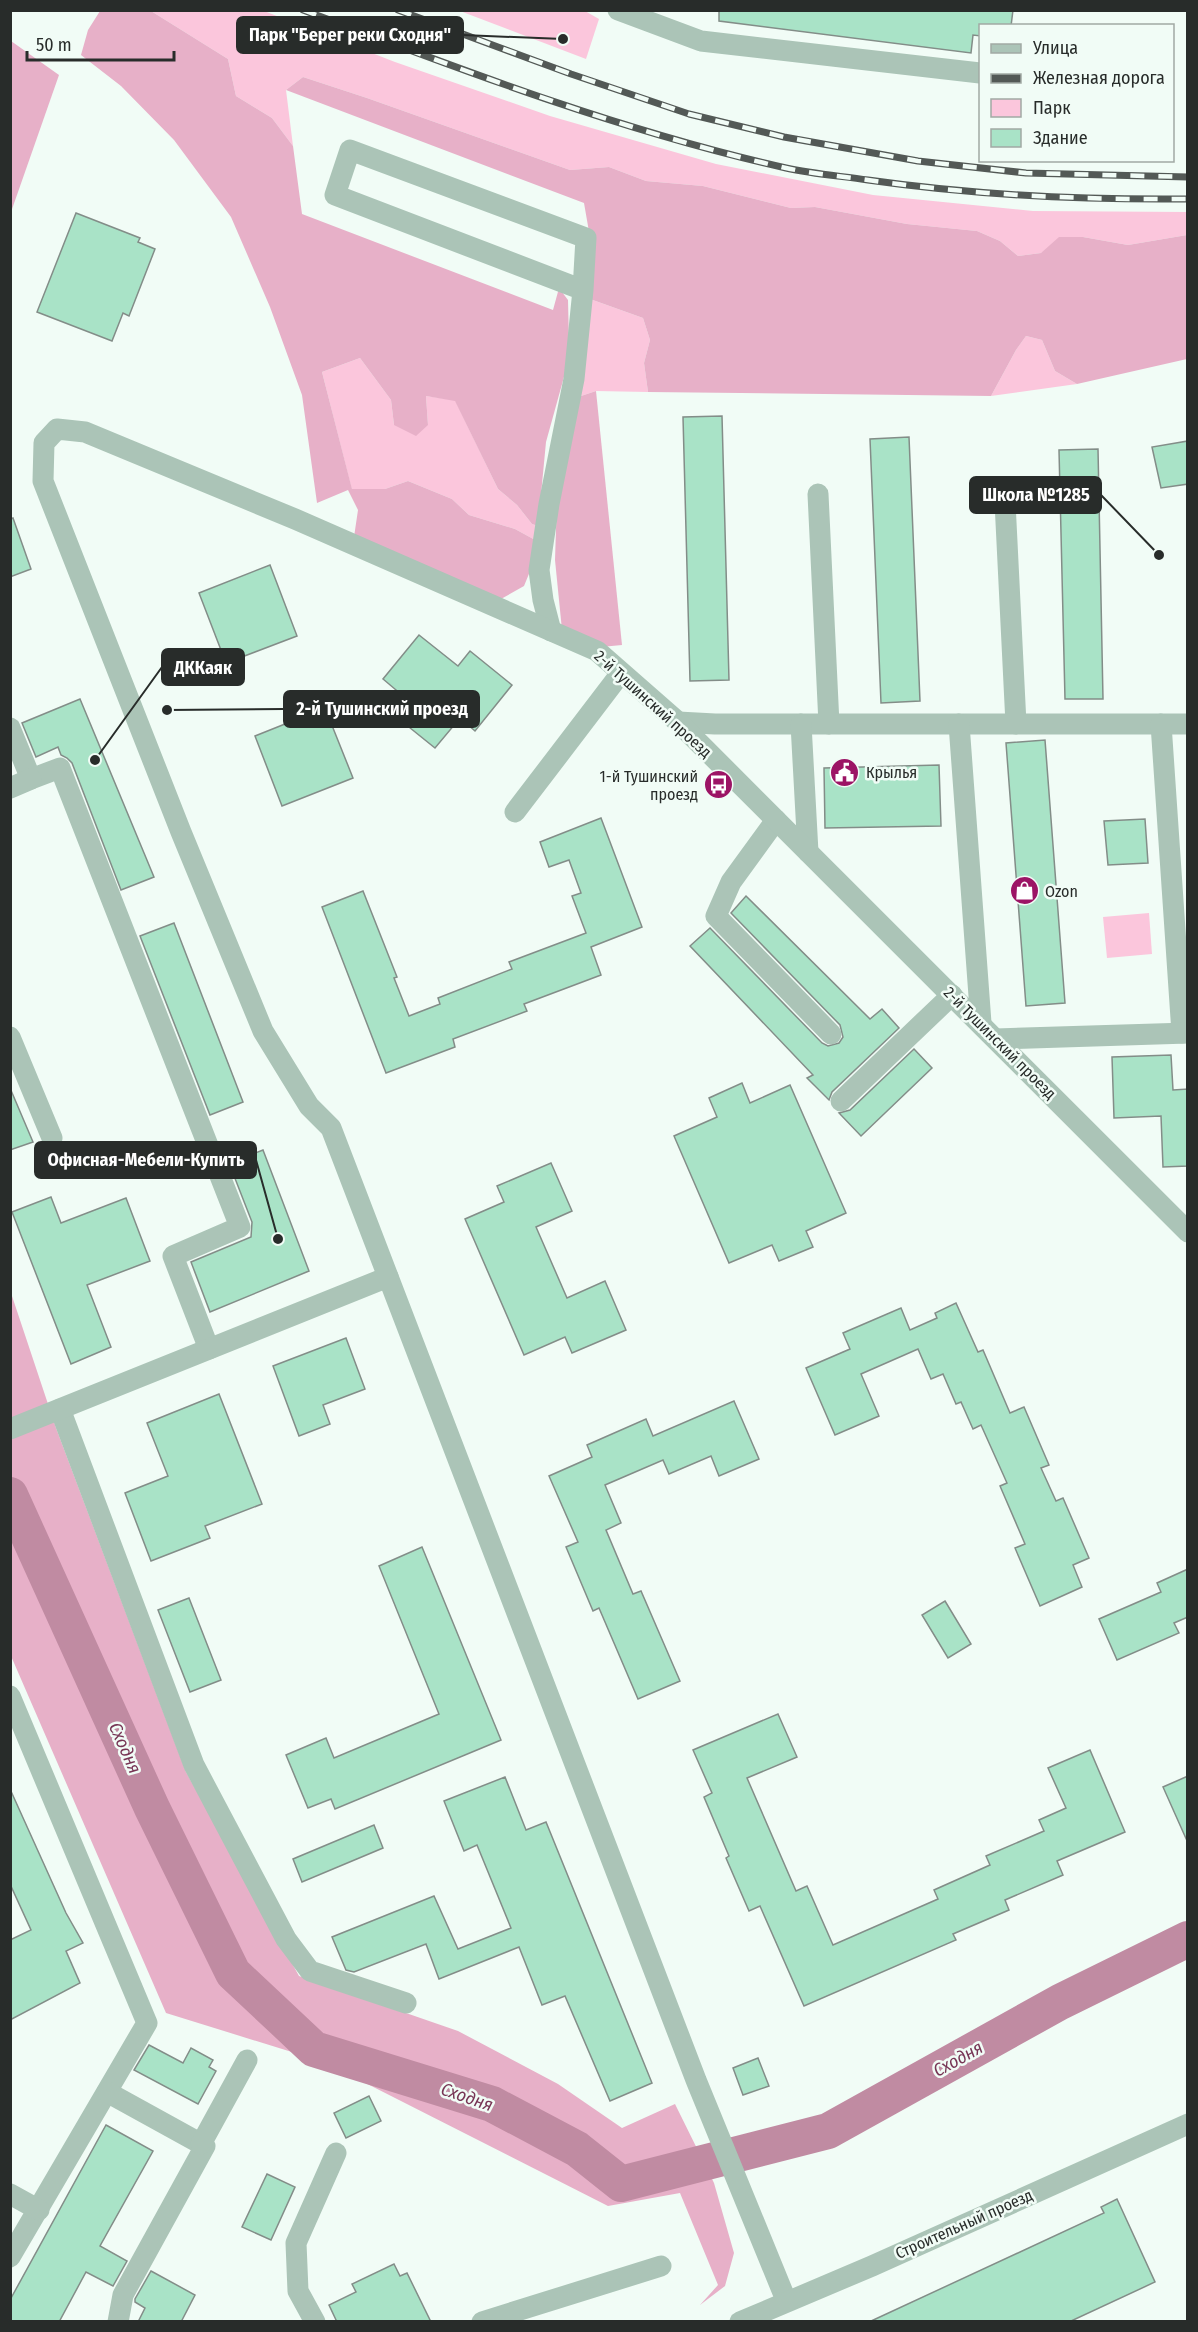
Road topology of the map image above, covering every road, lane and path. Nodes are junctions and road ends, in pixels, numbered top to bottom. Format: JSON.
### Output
{"nodes":[{"id":1,"x":618,"y":10,"type":"edge"},
{"id":2,"x":979,"y":73,"type":"edge"},
{"id":3,"x":583,"y":290,"type":"junction"},
{"id":4,"x":818,"y":494,"type":"dead end"},
{"id":5,"x":1005,"y":502,"type":"dead end"},
{"id":6,"x":551,"y":631,"type":"junction"},
{"id":7,"x":621,"y":672,"type":"junction"},
{"id":8,"x":678,"y":722,"type":"junction"},
{"id":9,"x":801,"y":724,"type":"junction"},
{"id":10,"x":829,"y":724,"type":"junction"},
{"id":11,"x":959,"y":724,"type":"junction"},
{"id":12,"x":1016,"y":724,"type":"junction"},
{"id":13,"x":1161,"y":724,"type":"junction"},
{"id":14,"x":1188,"y":724,"type":"edge"},
{"id":15,"x":10,"y":728,"type":"edge"},
{"id":16,"x":31,"y":779,"type":"junction"},
{"id":17,"x":10,"y":788,"type":"edge"},
{"id":18,"x":515,"y":812,"type":"dead end"},
{"id":19,"x":776,"y":820,"type":"junction"},
{"id":20,"x":808,"y":852,"type":"junction"},
{"id":21,"x":952,"y":995,"type":"junction"},
{"id":22,"x":981,"y":1023,"type":"junction"},
{"id":23,"x":1185,"y":1033,"type":"edge"},
{"id":24,"x":831,"y":1034,"type":"dead end"},
{"id":25,"x":10,"y":1037,"type":"edge"},
{"id":26,"x":996,"y":1039,"type":"junction"},
{"id":27,"x":841,"y":1101,"type":"dead end"},
{"id":28,"x":52,"y":1138,"type":"dead end"},
{"id":29,"x":1188,"y":1232,"type":"edge"},
{"id":30,"x":388,"y":1277,"type":"junction"},
{"id":31,"x":209,"y":1349,"type":"junction"},
{"id":32,"x":60,"y":1409,"type":"junction"},
{"id":33,"x":10,"y":1429,"type":"edge"},
{"id":34,"x":10,"y":1696,"type":"edge"},
{"id":35,"x":406,"y":2003,"type":"dead end"},
{"id":36,"x":247,"y":2060,"type":"dead end"},
{"id":37,"x":107,"y":2092,"type":"junction"},
{"id":38,"x":1188,"y":2124,"type":"edge"},
{"id":39,"x":201,"y":2144,"type":"junction"},
{"id":40,"x":336,"y":2153,"type":"dead end"},
{"id":41,"x":10,"y":2194,"type":"edge"},
{"id":42,"x":39,"y":2210,"type":"junction"},
{"id":43,"x":10,"y":2258,"type":"edge"},
{"id":44,"x":661,"y":2266,"type":"dead end"},
{"id":45,"x":786,"y":2300,"type":"junction"},
{"id":46,"x":118,"y":2322,"type":"edge"},
{"id":47,"x":315,"y":2322,"type":"edge"},
{"id":48,"x":482,"y":2322,"type":"edge"},
{"id":49,"x":740,"y":2322,"type":"edge"}],
"edges":[{"from":1,"to":2,"type":"street"},
{"from":3,"to":3,"type":"street"},
{"from":3,"to":6,"type":"street"},
{"from":4,"to":10,"type":"street"},
{"from":5,"to":12,"type":"street"},
{"from":6,"to":7,"type":"street","name":"2-й Тушинский проезд"},
{"from":6,"to":30,"type":"street","name":"2-й Тушинский проезд"},
{"from":7,"to":8,"type":"street","name":"2-й Тушинский проезд"},
{"from":7,"to":18,"type":"street"},
{"from":8,"to":9,"type":"street"},
{"from":8,"to":19,"type":"street","name":"2-й Тушинский проезд"},
{"from":9,"to":10,"type":"street"},
{"from":9,"to":20,"type":"street"},
{"from":10,"to":11,"type":"street"},
{"from":11,"to":12,"type":"street"},
{"from":11,"to":22,"type":"street"},
{"from":12,"to":13,"type":"street"},
{"from":13,"to":14,"type":"street"},
{"from":13,"to":23,"type":"street"},
{"from":15,"to":16,"type":"street"},
{"from":16,"to":17,"type":"street"},
{"from":16,"to":31,"type":"street"},
{"from":19,"to":20,"type":"street","name":"2-й Тушинский проезд"},
{"from":19,"to":24,"type":"street"},
{"from":20,"to":21,"type":"street","name":"2-й Тушинский проезд"},
{"from":21,"to":22,"type":"street","name":"2-й Тушинский проезд"},
{"from":21,"to":27,"type":"street"},
{"from":22,"to":26,"type":"street","name":"2-й Тушинский проезд"},
{"from":23,"to":26,"type":"street"},
{"from":25,"to":28,"type":"street"},
{"from":26,"to":29,"type":"street","name":"2-й Тушинский проезд"},
{"from":30,"to":31,"type":"street"},
{"from":30,"to":45,"type":"street"},
{"from":31,"to":32,"type":"street"},
{"from":32,"to":33,"type":"street"},
{"from":32,"to":35,"type":"street"},
{"from":34,"to":37,"type":"street"},
{"from":36,"to":39,"type":"street"},
{"from":37,"to":39,"type":"street"},
{"from":37,"to":42,"type":"street"},
{"from":38,"to":45,"type":"street","name":"Строительный проезд"},
{"from":39,"to":46,"type":"street"},
{"from":40,"to":47,"type":"street"},
{"from":41,"to":42,"type":"street"},
{"from":42,"to":43,"type":"street"},
{"from":44,"to":48,"type":"street"},
{"from":45,"to":49,"type":"street","name":"Строительный проезд"}]}
